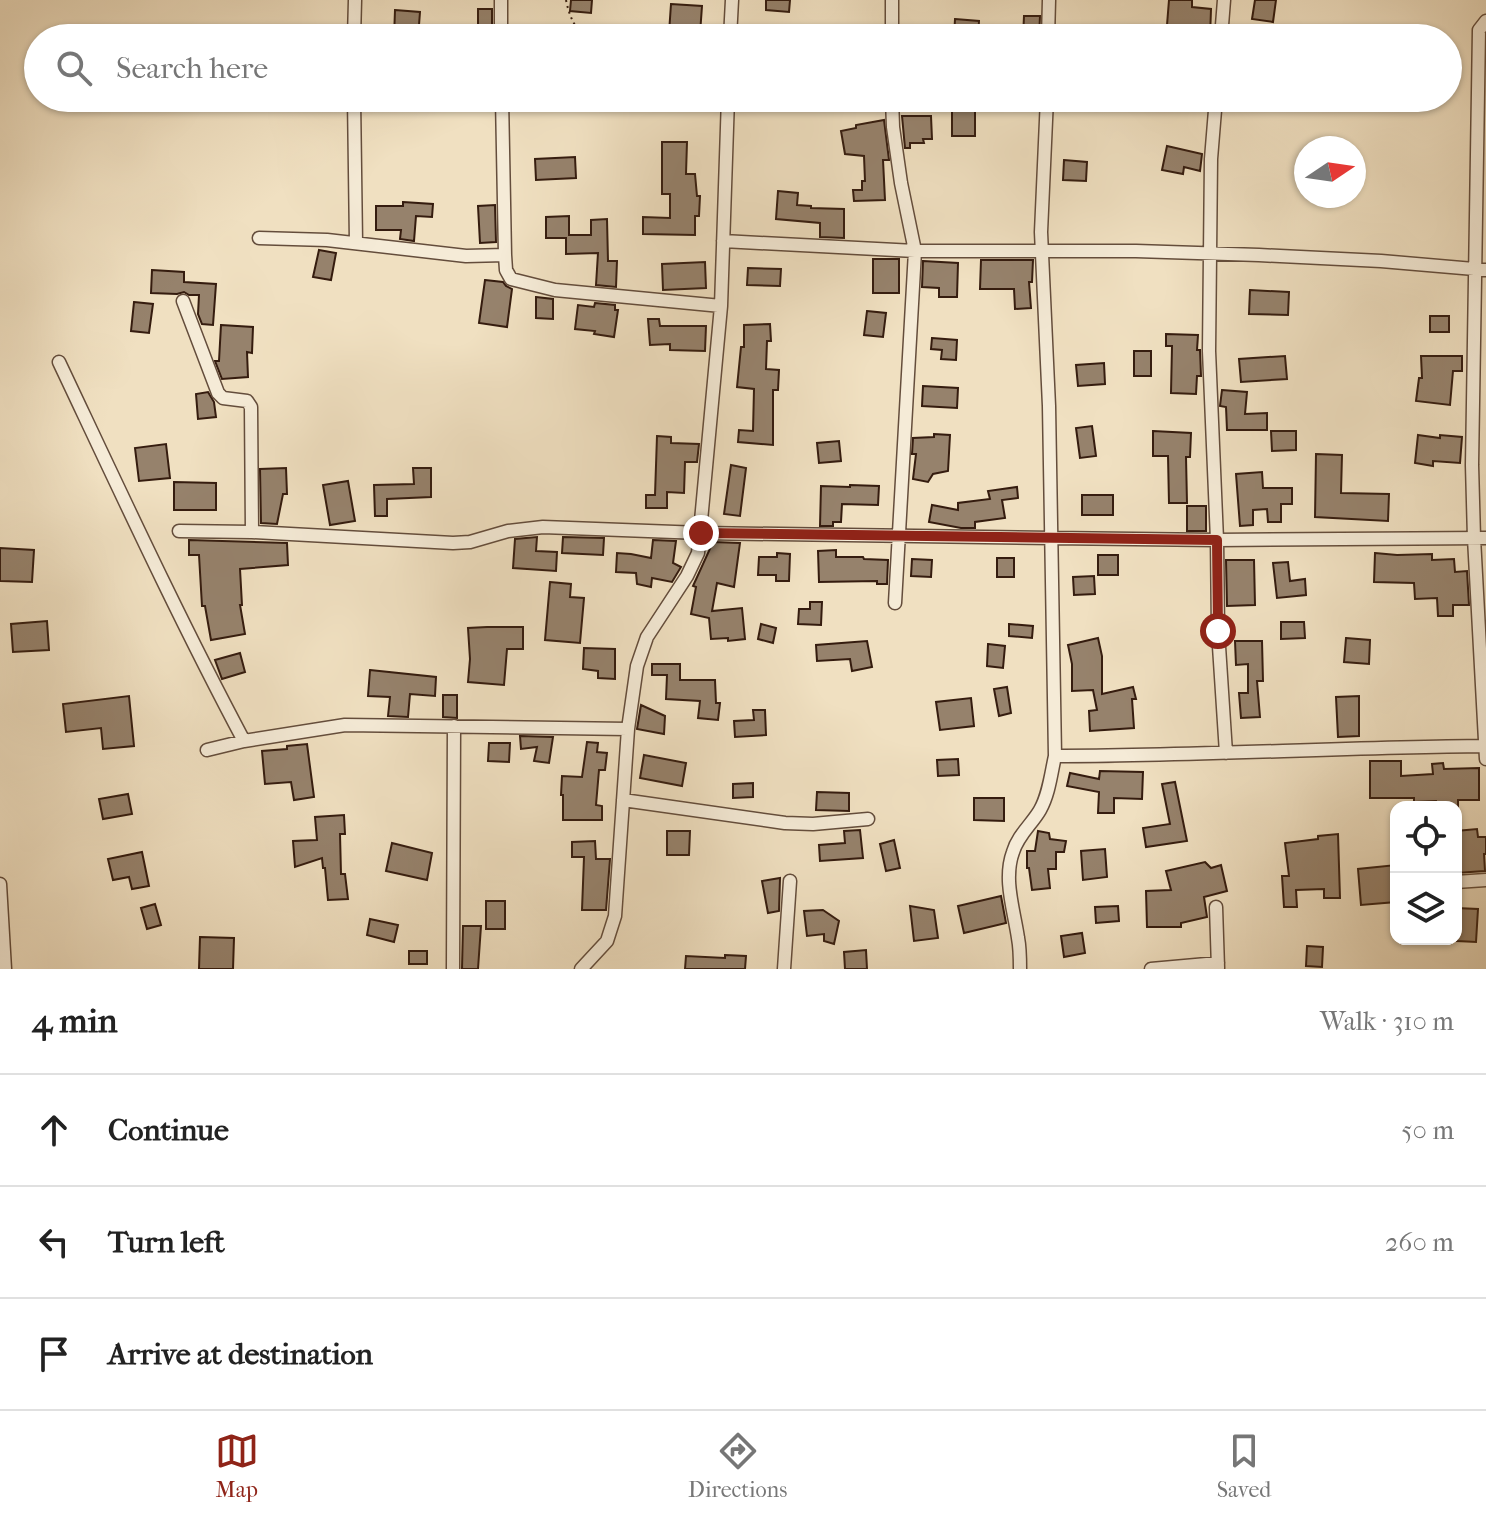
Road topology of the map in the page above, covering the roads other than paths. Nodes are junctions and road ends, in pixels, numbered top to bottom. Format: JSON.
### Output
{"nodes":[{"id":1,"x":355,"y":0,"type":"edge"},
{"id":2,"x":501,"y":0,"type":"edge"},
{"id":3,"x":732,"y":0,"type":"edge"},
{"id":4,"x":892,"y":0,"type":"edge"},
{"id":5,"x":1049,"y":0,"type":"edge"},
{"id":6,"x":1224,"y":0,"type":"edge"},
{"id":7,"x":1486,"y":21,"type":"edge"},
{"id":8,"x":354,"y":24,"type":"edge"},
{"id":9,"x":501,"y":24,"type":"edge"},
{"id":10,"x":731,"y":24,"type":"edge"},
{"id":11,"x":892,"y":24,"type":"edge"},
{"id":12,"x":1048,"y":24,"type":"edge"},
{"id":13,"x":1222,"y":24,"type":"edge"},
{"id":14,"x":354,"y":112,"type":"edge"},
{"id":15,"x":502,"y":112,"type":"edge"},
{"id":16,"x":728,"y":112,"type":"edge"},
{"id":17,"x":893,"y":112,"type":"edge"},
{"id":18,"x":1047,"y":112,"type":"edge"},
{"id":19,"x":1215,"y":112,"type":"edge"},
{"id":20,"x":1482,"y":135,"type":"edge"},
{"id":21,"x":259,"y":238,"type":"dead end"},
{"id":22,"x":723,"y":241,"type":"junction"},
{"id":23,"x":356,"y":243,"type":"junction"},
{"id":24,"x":915,"y":251,"type":"junction"},
{"id":25,"x":1042,"y":252,"type":"junction"},
{"id":26,"x":1210,"y":253,"type":"junction"},
{"id":27,"x":505,"y":255,"type":"junction"},
{"id":28,"x":1481,"y":269,"type":"edge"},
{"id":29,"x":183,"y":301,"type":"dead end"},
{"id":30,"x":721,"y":306,"type":"junction"},
{"id":31,"x":59,"y":362,"type":"dead end"},
{"id":32,"x":179,"y":531,"type":"dead end"},
{"id":33,"x":252,"y":532,"type":"junction"},
{"id":34,"x":701,"y":533,"type":"junction"},
{"id":35,"x":898,"y":536,"type":"junction"},
{"id":36,"x":1052,"y":538,"type":"junction"},
{"id":37,"x":1480,"y":538,"type":"edge"},
{"id":38,"x":1217,"y":540,"type":"junction"},
{"id":39,"x":895,"y":603,"type":"dead end"},
{"id":40,"x":1483,"y":644,"type":"edge"},
{"id":41,"x":454,"y":726,"type":"junction"},
{"id":42,"x":628,"y":729,"type":"junction"},
{"id":43,"x":244,"y":741,"type":"junction"},
{"id":44,"x":1485,"y":746,"type":"edge"},
{"id":45,"x":207,"y":750,"type":"dead end"},
{"id":46,"x":1226,"y":753,"type":"junction"},
{"id":47,"x":1055,"y":756,"type":"junction"},
{"id":48,"x":1486,"y":759,"type":"edge"},
{"id":49,"x":623,"y":800,"type":"junction"},
{"id":50,"x":868,"y":819,"type":"dead end"},
{"id":51,"x":1486,"y":880,"type":"edge"},
{"id":52,"x":790,"y":881,"type":"dead end"},
{"id":53,"x":1462,"y":882,"type":"edge"},
{"id":54,"x":0,"y":884,"type":"edge"},
{"id":55,"x":1216,"y":907,"type":"dead end"},
{"id":56,"x":1218,"y":966,"type":"edge"},
{"id":57,"x":5,"y":969,"type":"edge"},
{"id":58,"x":453,"y":969,"type":"edge"},
{"id":59,"x":581,"y":969,"type":"edge"},
{"id":60,"x":784,"y":969,"type":"edge"},
{"id":61,"x":1020,"y":969,"type":"edge"},
{"id":62,"x":1151,"y":969,"type":"edge"}],
"edges":[{"from":1,"to":8,"type":"street"},
{"from":2,"to":9,"type":"street"},
{"from":3,"to":10,"type":"street"},
{"from":4,"to":11,"type":"street"},
{"from":5,"to":12,"type":"street"},
{"from":6,"to":13,"type":"street"},
{"from":7,"to":20,"type":"street"},
{"from":14,"to":23,"type":"street"},
{"from":15,"to":27,"type":"street"},
{"from":16,"to":22,"type":"street"},
{"from":17,"to":24,"type":"street"},
{"from":18,"to":25,"type":"street"},
{"from":19,"to":26,"type":"street"},
{"from":20,"to":28,"type":"street"},
{"from":21,"to":23,"type":"street"},
{"from":22,"to":24,"type":"street"},
{"from":22,"to":30,"type":"street"},
{"from":23,"to":27,"type":"street"},
{"from":24,"to":25,"type":"street"},
{"from":24,"to":35,"type":"street"},
{"from":25,"to":26,"type":"street"},
{"from":25,"to":36,"type":"street"},
{"from":26,"to":28,"type":"street"},
{"from":26,"to":38,"type":"street"},
{"from":27,"to":30,"type":"street"},
{"from":28,"to":37,"type":"street"},
{"from":29,"to":33,"type":"street"},
{"from":30,"to":34,"type":"street"},
{"from":31,"to":43,"type":"street"},
{"from":32,"to":33,"type":"street"},
{"from":33,"to":34,"type":"street"},
{"from":34,"to":35,"type":"street"},
{"from":34,"to":42,"type":"street"},
{"from":35,"to":36,"type":"street"},
{"from":35,"to":39,"type":"street"},
{"from":36,"to":38,"type":"street"},
{"from":36,"to":47,"type":"street"},
{"from":37,"to":38,"type":"street"},
{"from":37,"to":40,"type":"street"},
{"from":38,"to":46,"type":"street"},
{"from":40,"to":44,"type":"street"},
{"from":41,"to":42,"type":"street"},
{"from":41,"to":43,"type":"street"},
{"from":41,"to":58,"type":"street"},
{"from":42,"to":49,"type":"street"},
{"from":43,"to":45,"type":"street"},
{"from":44,"to":46,"type":"street"},
{"from":44,"to":48,"type":"street"},
{"from":46,"to":47,"type":"street"},
{"from":47,"to":61,"type":"street"},
{"from":49,"to":50,"type":"street"},
{"from":49,"to":59,"type":"street"},
{"from":51,"to":53,"type":"street"},
{"from":52,"to":60,"type":"street"},
{"from":54,"to":57,"type":"street"},
{"from":55,"to":56,"type":"street"},
{"from":56,"to":62,"type":"street"}]}
